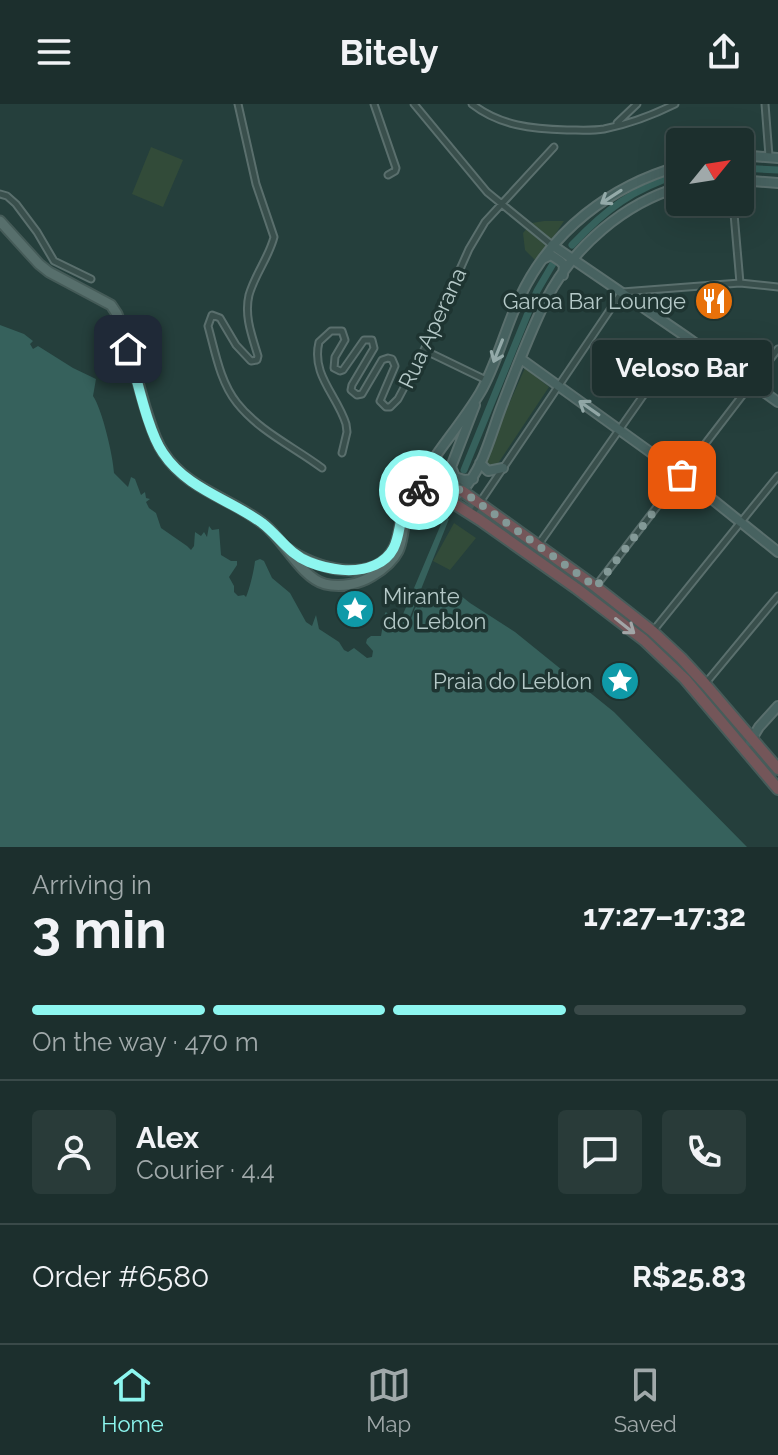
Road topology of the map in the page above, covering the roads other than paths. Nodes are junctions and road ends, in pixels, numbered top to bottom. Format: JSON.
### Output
{"nodes":[{"id":1,"x":238,"y":104,"type":"edge"},
{"id":2,"x":374,"y":104,"type":"edge"},
{"id":3,"x":414,"y":104,"type":"edge"},
{"id":4,"x":472,"y":104,"type":"edge"},
{"id":5,"x":637,"y":104,"type":"edge"},
{"id":6,"x":675,"y":104,"type":"edge"},
{"id":7,"x":765,"y":104,"type":"edge"},
{"id":8,"x":614,"y":127,"type":"junction"},
{"id":9,"x":554,"y":147,"type":"dead end"},
{"id":10,"x":773,"y":157,"type":"edge"},
{"id":11,"x":666,"y":171,"type":"edge"},
{"id":12,"x":388,"y":175,"type":"dead end"},
{"id":13,"x":754,"y":181,"type":"edge"},
{"id":14,"x":778,"y":183,"type":"edge"},
{"id":15,"x":666,"y":192,"type":"edge"},
{"id":16,"x":0,"y":194,"type":"edge"},
{"id":17,"x":500,"y":204,"type":"junction"},
{"id":18,"x":734,"y":216,"type":"edge"},
{"id":19,"x":0,"y":221,"type":"edge"},
{"id":20,"x":552,"y":245,"type":"junction"},
{"id":21,"x":542,"y":259,"type":"junction"},
{"id":22,"x":574,"y":260,"type":"junction"},
{"id":23,"x":589,"y":270,"type":"junction"},
{"id":24,"x":562,"y":275,"type":"junction"},
{"id":25,"x":91,"y":279,"type":"dead end"},
{"id":26,"x":740,"y":283,"type":"junction"},
{"id":27,"x":778,"y":287,"type":"edge"},
{"id":28,"x":622,"y":292,"type":"junction"},
{"id":29,"x":685,"y":336,"type":"junction"},
{"id":30,"x":778,"y":349,"type":"edge"},
{"id":31,"x":424,"y":350,"type":"junction"},
{"id":32,"x":521,"y":359,"type":"junction"},
{"id":33,"x":486,"y":380,"type":"junction"},
{"id":34,"x":752,"y":382,"type":"junction"},
{"id":35,"x":558,"y":387,"type":"junction"},
{"id":36,"x":480,"y":393,"type":"junction"},
{"id":37,"x":778,"y":402,"type":"edge"},
{"id":38,"x":620,"y":430,"type":"junction"},
{"id":39,"x":342,"y":453,"type":"dead end"},
{"id":40,"x":480,"y":463,"type":"junction"},
{"id":41,"x":322,"y":468,"type":"dead end"},
{"id":42,"x":503,"y":468,"type":"junction"},
{"id":43,"x":682,"y":475,"type":"junction"},
{"id":44,"x":778,"y":476,"type":"edge"},
{"id":45,"x":473,"y":479,"type":"junction"},
{"id":46,"x":462,"y":491,"type":"junction"},
{"id":47,"x":411,"y":495,"type":"junction"},
{"id":48,"x":450,"y":501,"type":"junction"},
{"id":49,"x":479,"y":503,"type":"junction"},
{"id":50,"x":472,"y":514,"type":"junction"},
{"id":51,"x":741,"y":521,"type":"junction"},
{"id":52,"x":539,"y":545,"type":"junction"},
{"id":53,"x":288,"y":549,"type":"junction"},
{"id":54,"x":778,"y":552,"type":"edge"},
{"id":55,"x":330,"y":568,"type":"junction"},
{"id":56,"x":326,"y":584,"type":"junction"},
{"id":57,"x":596,"y":587,"type":"junction"},
{"id":58,"x":778,"y":596,"type":"edge"},
{"id":59,"x":652,"y":631,"type":"junction"},
{"id":60,"x":705,"y":684,"type":"junction"},
{"id":61,"x":778,"y":706,"type":"edge"},
{"id":62,"x":752,"y":738,"type":"junction"},
{"id":63,"x":749,"y":754,"type":"junction"},
{"id":64,"x":778,"y":769,"type":"edge"},
{"id":65,"x":778,"y":789,"type":"edge"}],
"edges":[{"from":1,"to":41,"type":"street"},
{"from":2,"to":12,"type":"street"},
{"from":3,"to":17,"type":"street"},
{"from":4,"to":8,"type":"street"},
{"from":5,"to":8,"type":"street"},
{"from":6,"to":8,"type":"street"},
{"from":7,"to":10,"type":"street"},
{"from":9,"to":17,"type":"street","name":"Rua Aperana"},
{"from":11,"to":20,"type":"main road","one_way":true},
{"from":13,"to":14,"type":"main road"},
{"from":15,"to":22,"type":"main road"},
{"from":16,"to":25,"type":"street"},
{"from":17,"to":20,"type":"street"},
{"from":17,"to":31,"type":"street","name":"Rua Aperana"},
{"from":18,"to":26,"type":"street"},
{"from":19,"to":53,"type":"main road"},
{"from":20,"to":21,"type":"main road"},
{"from":20,"to":22,"type":"main road"},
{"from":21,"to":24,"type":"main road"},
{"from":21,"to":33,"type":"main road","one_way":true},
{"from":22,"to":23,"type":"main road"},
{"from":22,"to":24,"type":"main road"},
{"from":23,"to":24,"type":"main road"},
{"from":23,"to":28,"type":"main road"},
{"from":24,"to":32,"type":"main road"},
{"from":26,"to":27,"type":"street"},
{"from":26,"to":28,"type":"street"},
{"from":28,"to":29,"type":"main road"},
{"from":28,"to":35,"type":"street"},
{"from":29,"to":34,"type":"main road"},
{"from":29,"to":38,"type":"street"},
{"from":30,"to":34,"type":"street"},
{"from":31,"to":33,"type":"street"},
{"from":31,"to":39,"type":"street","name":"Rua Aperana"},
{"from":32,"to":35,"type":"main road"},
{"from":32,"to":40,"type":"main road"},
{"from":33,"to":36,"type":"main road"},
{"from":34,"to":37,"type":"main road"},
{"from":34,"to":43,"type":"street"},
{"from":38,"to":35,"type":"main road","one_way":true},
{"from":35,"to":42,"type":"street"},
{"from":36,"to":45,"type":"main road"},
{"from":36,"to":47,"type":"main road"},
{"from":38,"to":43,"type":"main road"},
{"from":38,"to":52,"type":"street"},
{"from":40,"to":42,"type":"main road"},
{"from":40,"to":45,"type":"main road"},
{"from":42,"to":49,"type":"street"},
{"from":43,"to":51,"type":"main road"},
{"from":43,"to":57,"type":"street"},
{"from":44,"to":51,"type":"street"},
{"from":45,"to":46,"type":"main road"},
{"from":46,"to":47,"type":"main road"},
{"from":46,"to":48,"type":"main road"},
{"from":46,"to":49,"type":"highway"},
{"from":47,"to":55,"type":"main road"},
{"from":48,"to":50,"type":"highway"},
{"from":48,"to":56,"type":"main road"},
{"from":49,"to":50,"type":"street"},
{"from":49,"to":52,"type":"highway"},
{"from":50,"to":63,"type":"highway","one_way":true},
{"from":51,"to":54,"type":"main road"},
{"from":51,"to":59,"type":"street"},
{"from":52,"to":57,"type":"highway"},
{"from":53,"to":55,"type":"main road"},
{"from":53,"to":56,"type":"main road"},
{"from":55,"to":56,"type":"main road"},
{"from":57,"to":59,"type":"highway"},
{"from":58,"to":60,"type":"street"},
{"from":59,"to":60,"type":"highway"},
{"from":60,"to":62,"type":"highway"},
{"from":61,"to":62,"type":"main road"},
{"from":62,"to":63,"type":"main road"},
{"from":62,"to":64,"type":"highway"},
{"from":63,"to":65,"type":"highway"}]}
